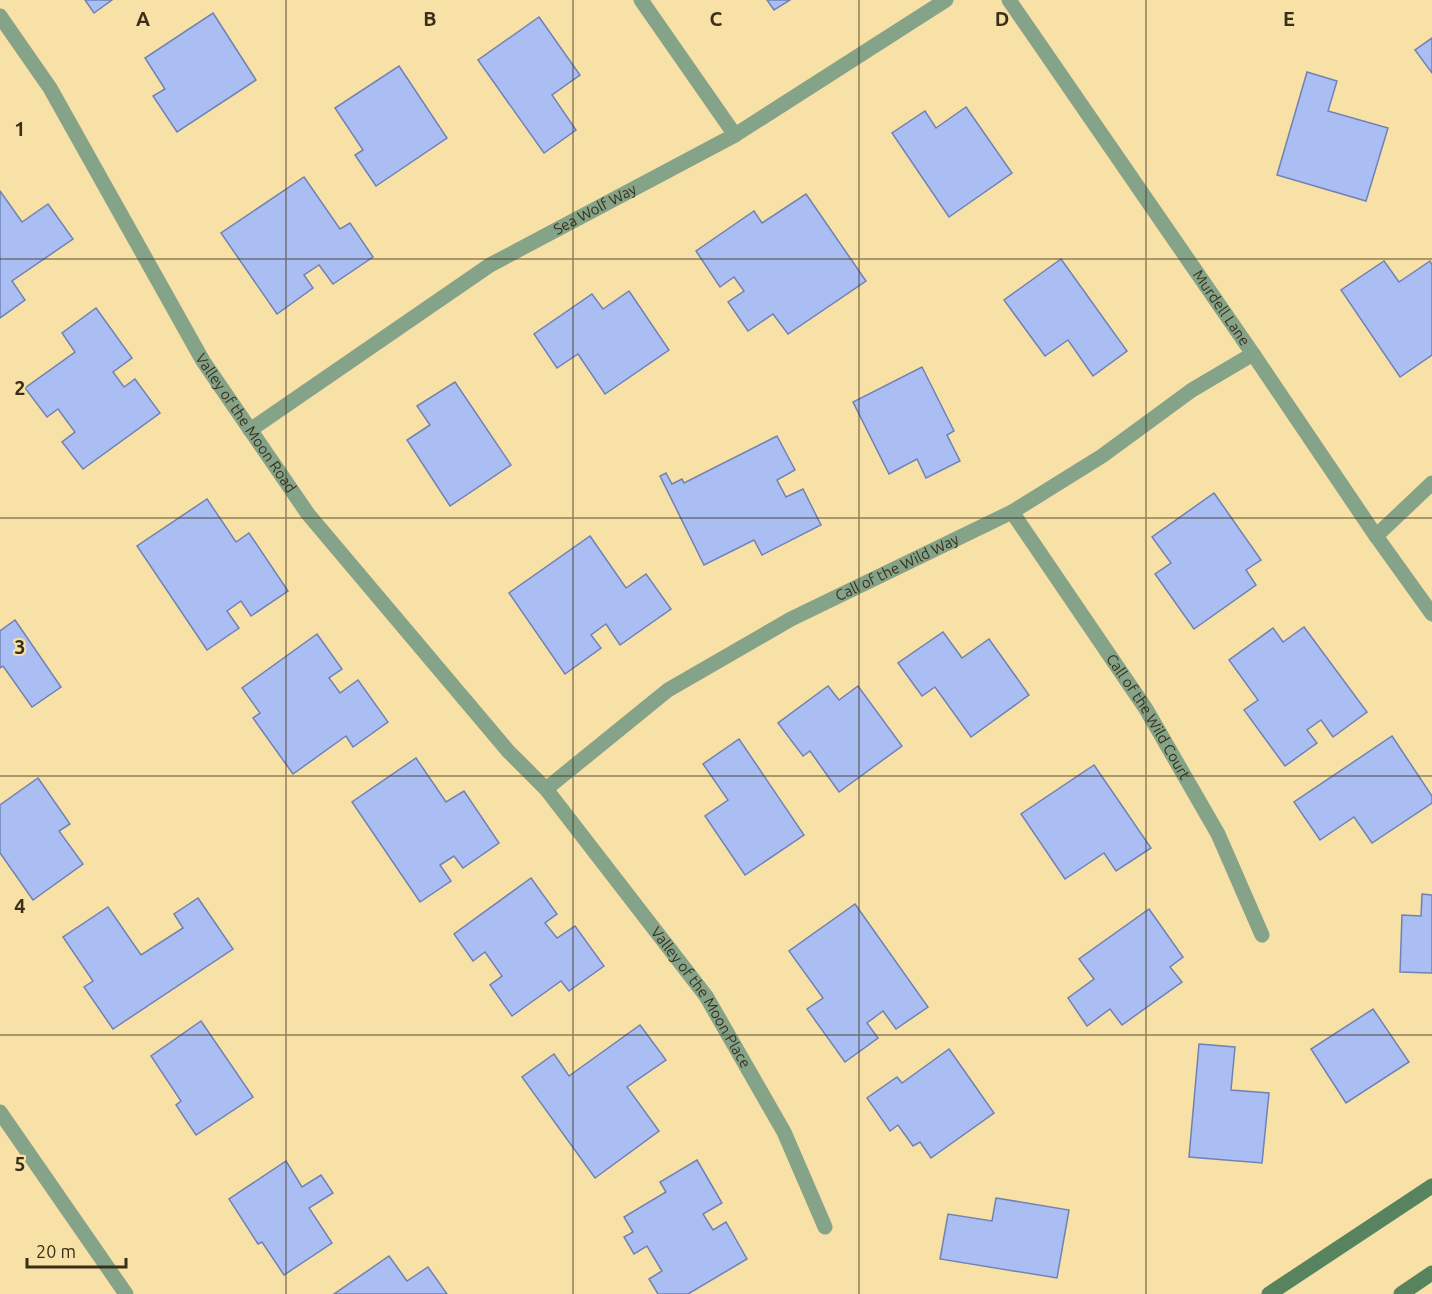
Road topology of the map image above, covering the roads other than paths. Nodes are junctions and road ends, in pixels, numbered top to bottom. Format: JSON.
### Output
{"nodes":[{"id":1,"x":641,"y":0,"type":"edge"},
{"id":2,"x":946,"y":0,"type":"edge"},
{"id":3,"x":1009,"y":0,"type":"edge"},
{"id":4,"x":0,"y":16,"type":"edge"},
{"id":5,"x":735,"y":135,"type":"junction"},
{"id":6,"x":1253,"y":354,"type":"junction"},
{"id":7,"x":250,"y":430,"type":"junction"},
{"id":8,"x":1432,"y":483,"type":"edge"},
{"id":9,"x":1012,"y":512,"type":"junction"},
{"id":10,"x":1376,"y":536,"type":"junction"},
{"id":11,"x":1432,"y":614,"type":"edge"},
{"id":12,"x":546,"y":789,"type":"junction"},
{"id":13,"x":1262,"y":934,"type":"dead end"},
{"id":14,"x":0,"y":1112,"type":"edge"},
{"id":15,"x":1432,"y":1185,"type":"edge"},
{"id":16,"x":825,"y":1227,"type":"dead end"},
{"id":17,"x":1432,"y":1273,"type":"edge"},
{"id":18,"x":126,"y":1294,"type":"edge"},
{"id":19,"x":1269,"y":1294,"type":"edge"},
{"id":20,"x":1401,"y":1294,"type":"edge"}],
"edges":[{"from":1,"to":5,"type":"street"},
{"from":2,"to":5,"type":"street","name":"Sea Wolf Way"},
{"from":3,"to":6,"type":"street","name":"Murdell Lane"},
{"from":4,"to":7,"type":"street","name":"Valley of the Moon Road"},
{"from":5,"to":7,"type":"street","name":"Sea Wolf Way"},
{"from":6,"to":9,"type":"street","name":"Call of the Wild Way"},
{"from":6,"to":10,"type":"street","name":"Murdell Lane"},
{"from":7,"to":12,"type":"street","name":"Valley of the Moon Road"},
{"from":8,"to":10,"type":"street"},
{"from":9,"to":12,"type":"street","name":"Call of the Wild Way"},
{"from":9,"to":13,"type":"street","name":"Call of the Wild Court"},
{"from":10,"to":11,"type":"street","name":"Murdell Lane"},
{"from":12,"to":16,"type":"street","name":"Valley of the Moon Place"},
{"from":14,"to":18,"type":"street"},
{"from":15,"to":19,"type":"main road"},
{"from":17,"to":20,"type":"main road"}]}
